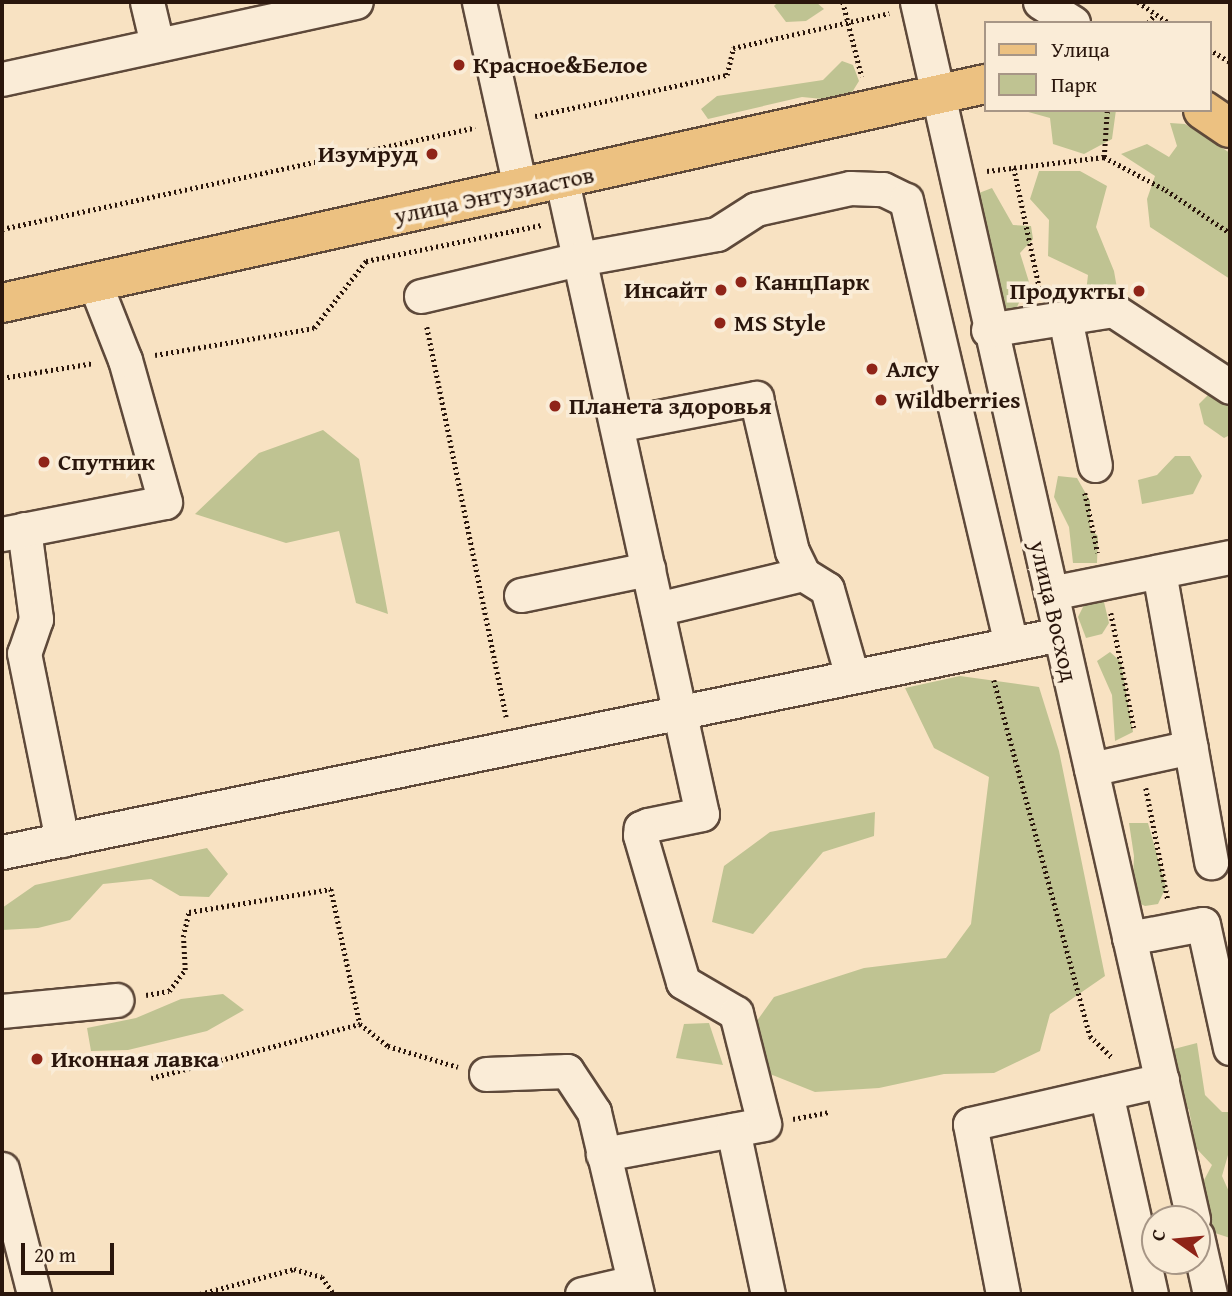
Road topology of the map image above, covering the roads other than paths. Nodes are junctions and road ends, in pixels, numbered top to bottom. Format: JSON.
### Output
{"nodes":[{"id":1,"x":147,"y":2,"type":"edge"},
{"id":2,"x":356,"y":2,"type":"edge"},
{"id":3,"x":479,"y":2,"type":"edge"},
{"id":4,"x":917,"y":2,"type":"edge"},
{"id":5,"x":1040,"y":2,"type":"edge"},
{"id":6,"x":1070,"y":21,"type":"edge"},
{"id":7,"x":157,"y":44,"type":"junction"},
{"id":8,"x":2,"y":79,"type":"edge"},
{"id":9,"x":984,"y":84,"type":"edge"},
{"id":10,"x":937,"y":95,"type":"junction"},
{"id":11,"x":1206,"y":112,"type":"edge"},
{"id":12,"x":1230,"y":128,"type":"edge"},
{"id":13,"x":562,"y":181,"type":"junction"},
{"id":14,"x":520,"y":187,"type":"junction"},
{"id":15,"x":579,"y":259,"type":"junction"},
{"id":16,"x":94,"y":284,"type":"junction"},
{"id":17,"x":421,"y":296,"type":"road end"},
{"id":18,"x":2,"y":303,"type":"edge"},
{"id":19,"x":1065,"y":318,"type":"junction"},
{"id":20,"x":988,"y":330,"type":"junction"},
{"id":21,"x":1230,"y":387,"type":"edge"},
{"id":22,"x":617,"y":425,"type":"junction"},
{"id":23,"x":1096,"y":465,"type":"dead end"},
{"id":24,"x":13,"y":531,"type":"edge"},
{"id":25,"x":1230,"y":557,"type":"edge"},
{"id":26,"x":649,"y":569,"type":"junction"},
{"id":27,"x":1159,"y":572,"type":"junction"},
{"id":28,"x":803,"y":574,"type":"junction"},
{"id":29,"x":1051,"y":593,"type":"junction"},
{"id":30,"x":521,"y":595,"type":"dead end"},
{"id":31,"x":657,"y":609,"type":"junction"},
{"id":32,"x":1060,"y":634,"type":"junction"},
{"id":33,"x":1011,"y":644,"type":"junction"},
{"id":34,"x":852,"y":676,"type":"junction"},
{"id":35,"x":679,"y":711,"type":"junction"},
{"id":36,"x":1191,"y":747,"type":"junction"},
{"id":37,"x":1091,"y":769,"type":"junction"},
{"id":38,"x":62,"y":840,"type":"junction"},
{"id":39,"x":2,"y":852,"type":"edge"},
{"id":40,"x":1212,"y":862,"type":"dead end"},
{"id":41,"x":1129,"y":938,"type":"junction"},
{"id":42,"x":116,"y":1000,"type":"road end"},
{"id":43,"x":2,"y":1011,"type":"edge"},
{"id":44,"x":1230,"y":1048,"type":"edge"},
{"id":45,"x":486,"y":1074,"type":"road end"},
{"id":46,"x":1161,"y":1080,"type":"junction"},
{"id":47,"x":1105,"y":1093,"type":"junction"},
{"id":48,"x":733,"y":1130,"type":"junction"},
{"id":49,"x":603,"y":1154,"type":"junction"},
{"id":50,"x":2,"y":1169,"type":"edge"},
{"id":51,"x":1190,"y":1205,"type":"edge"},
{"id":52,"x":1206,"y":1275,"type":"edge"},
{"id":53,"x":636,"y":1288,"type":"edge"},
{"id":54,"x":34,"y":1294,"type":"edge"},
{"id":55,"x":582,"y":1294,"type":"edge"},
{"id":56,"x":767,"y":1294,"type":"edge"},
{"id":57,"x":1003,"y":1294,"type":"edge"},
{"id":58,"x":1151,"y":1294,"type":"edge"},
{"id":59,"x":1210,"y":1294,"type":"edge"}],
"edges":[{"from":1,"to":7,"type":"street"},
{"from":2,"to":7,"type":"street"},
{"from":3,"to":14,"type":"street"},
{"from":4,"to":10,"type":"street","name":"улица Восход"},
{"from":5,"to":6,"type":"street"},
{"from":7,"to":8,"type":"street"},
{"from":9,"to":10,"type":"main road","name":"улица Энтузиастов"},
{"from":10,"to":13,"type":"main road","name":"улица Энтузиастов"},
{"from":10,"to":20,"type":"street","name":"улица Восход"},
{"from":11,"to":12,"type":"main road"},
{"from":13,"to":14,"type":"main road","name":"улица Энтузиастов"},
{"from":13,"to":15,"type":"street"},
{"from":14,"to":16,"type":"main road","name":"улица Энтузиастов"},
{"from":15,"to":17,"type":"street"},
{"from":15,"to":22,"type":"street"},
{"from":15,"to":33,"type":"street"},
{"from":16,"to":18,"type":"main road","name":"улица Энтузиастов"},
{"from":16,"to":24,"type":"street"},
{"from":19,"to":20,"type":"street"},
{"from":19,"to":21,"type":"street"},
{"from":19,"to":23,"type":"street"},
{"from":20,"to":29,"type":"street","name":"улица Восход"},
{"from":22,"to":26,"type":"street"},
{"from":22,"to":28,"type":"street"},
{"from":24,"to":38,"type":"street"},
{"from":25,"to":27,"type":"street"},
{"from":26,"to":30,"type":"street"},
{"from":26,"to":31,"type":"street"},
{"from":27,"to":29,"type":"street"},
{"from":27,"to":36,"type":"street"},
{"from":28,"to":31,"type":"street"},
{"from":28,"to":34,"type":"street"},
{"from":29,"to":32,"type":"street","name":"улица Восход"},
{"from":31,"to":35,"type":"street"},
{"from":32,"to":33,"type":"street"},
{"from":32,"to":37,"type":"street","name":"улица Восход"},
{"from":33,"to":34,"type":"street"},
{"from":34,"to":35,"type":"street"},
{"from":35,"to":38,"type":"street"},
{"from":35,"to":48,"type":"street"},
{"from":36,"to":37,"type":"street"},
{"from":36,"to":40,"type":"street"},
{"from":37,"to":41,"type":"street","name":"улица Восход"},
{"from":38,"to":39,"type":"street"},
{"from":41,"to":44,"type":"street"},
{"from":41,"to":46,"type":"street","name":"улица Восход"},
{"from":42,"to":43,"type":"street"},
{"from":45,"to":49,"type":"street"},
{"from":46,"to":47,"type":"street"},
{"from":46,"to":51,"type":"street","name":"улица Восход"},
{"from":47,"to":57,"type":"street"},
{"from":47,"to":58,"type":"street"},
{"from":48,"to":49,"type":"street"},
{"from":48,"to":56,"type":"street"},
{"from":49,"to":53,"type":"street"},
{"from":50,"to":54,"type":"street"},
{"from":52,"to":59,"type":"street"},
{"from":53,"to":55,"type":"street"}]}
